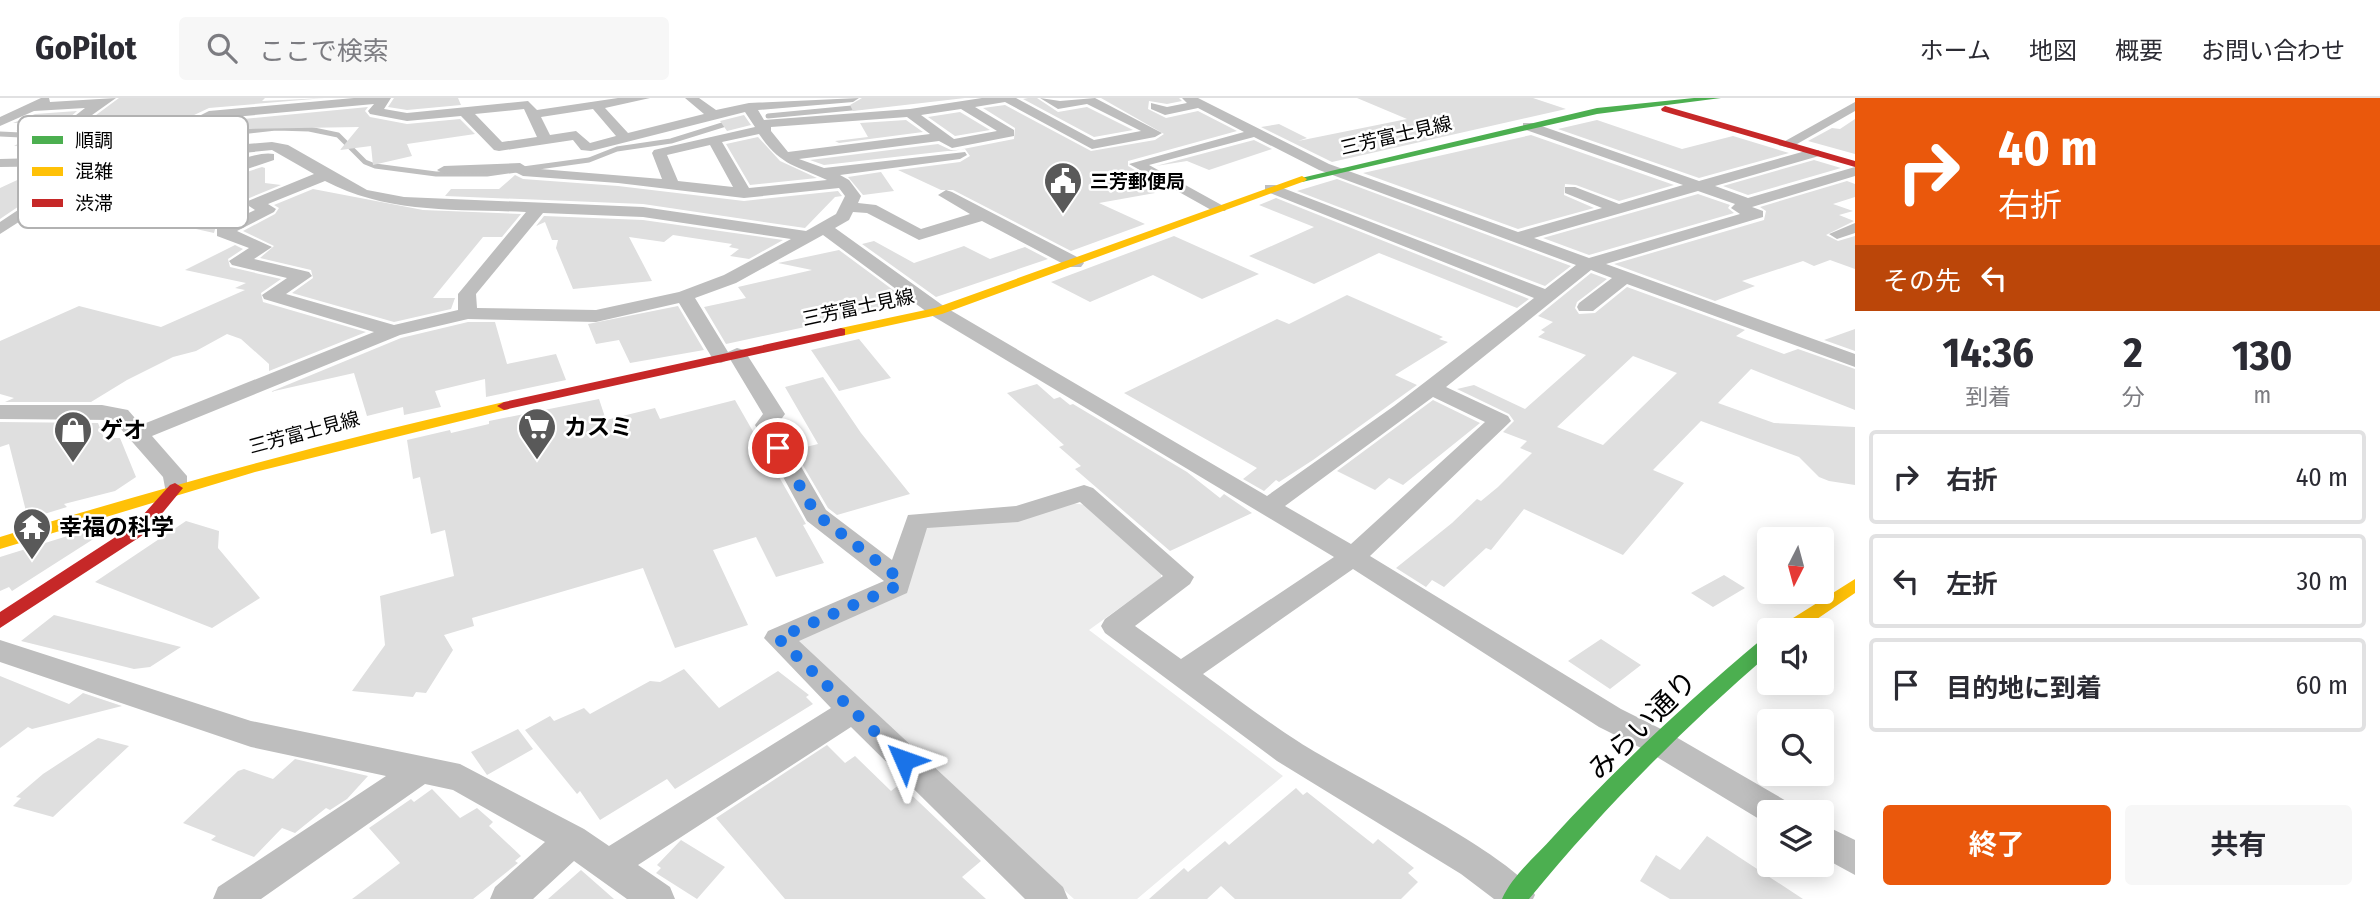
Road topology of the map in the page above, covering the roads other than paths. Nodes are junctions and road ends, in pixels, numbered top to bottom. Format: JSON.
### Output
{"nodes":[{"id":1,"x":51,"y":98,"type":"edge"},
{"id":2,"x":385,"y":98,"type":"edge"},
{"id":3,"x":474,"y":98,"type":"edge"},
{"id":4,"x":644,"y":98,"type":"edge"},
{"id":5,"x":691,"y":98,"type":"edge"},
{"id":6,"x":853,"y":98,"type":"edge"},
{"id":7,"x":923,"y":98,"type":"edge"},
{"id":8,"x":1007,"y":98,"type":"edge"},
{"id":9,"x":1046,"y":98,"type":"edge"},
{"id":10,"x":1632,"y":98,"type":"edge"},
{"id":11,"x":1717,"y":98,"type":"edge"},
{"id":12,"x":1086,"y":99,"type":"edge"},
{"id":13,"x":105,"y":101,"type":"edge"},
{"id":14,"x":1194,"y":101,"type":"edge"},
{"id":15,"x":505,"y":102,"type":"edge"},
{"id":16,"x":419,"y":103,"type":"dead end"},
{"id":17,"x":1650,"y":104,"type":"junction"},
{"id":18,"x":596,"y":105,"type":"junction"},
{"id":19,"x":963,"y":105,"type":"junction"},
{"id":20,"x":1156,"y":106,"type":"dead end"},
{"id":21,"x":1855,"y":106,"type":"edge"},
{"id":22,"x":31,"y":107,"type":"junction"},
{"id":23,"x":749,"y":107,"type":"junction"},
{"id":24,"x":464,"y":111,"type":"junction"},
{"id":25,"x":711,"y":113,"type":"junction"},
{"id":26,"x":881,"y":113,"type":"junction"},
{"id":27,"x":910,"y":113,"type":"junction"},
{"id":28,"x":533,"y":114,"type":"junction"},
{"id":29,"x":82,"y":116,"type":"edge"},
{"id":30,"x":207,"y":116,"type":"edge"},
{"id":31,"x":0,"y":122,"type":"edge"},
{"id":32,"x":614,"y":125,"type":"junction"},
{"id":33,"x":1528,"y":126,"type":"junction"},
{"id":34,"x":763,"y":127,"type":"junction"},
{"id":35,"x":1254,"y":133,"type":"junction"},
{"id":36,"x":942,"y":137,"type":"junction"},
{"id":37,"x":626,"y":139,"type":"junction"},
{"id":38,"x":546,"y":140,"type":"junction"},
{"id":39,"x":714,"y":140,"type":"junction"},
{"id":40,"x":1785,"y":145,"type":"junction"},
{"id":41,"x":248,"y":148,"type":"edge"},
{"id":42,"x":287,"y":150,"type":"junction"},
{"id":43,"x":1814,"y":153,"type":"junction"},
{"id":44,"x":960,"y":155,"type":"dead end"},
{"id":45,"x":785,"y":156,"type":"junction"},
{"id":46,"x":0,"y":163,"type":"edge"},
{"id":47,"x":16,"y":163,"type":"joint"},
{"id":48,"x":248,"y":164,"type":"edge"},
{"id":49,"x":1855,"y":164,"type":"edge"},
{"id":50,"x":0,"y":169,"type":"edge"},
{"id":51,"x":444,"y":170,"type":"dead end"},
{"id":52,"x":1332,"y":171,"type":"junction"},
{"id":53,"x":1855,"y":171,"type":"edge"},
{"id":54,"x":827,"y":172,"type":"junction"},
{"id":55,"x":569,"y":173,"type":"junction"},
{"id":56,"x":325,"y":175,"type":"junction"},
{"id":57,"x":671,"y":183,"type":"junction"},
{"id":58,"x":844,"y":183,"type":"junction"},
{"id":59,"x":1697,"y":185,"type":"junction"},
{"id":60,"x":1270,"y":188,"type":"junction"},
{"id":61,"x":1570,"y":190,"type":"dead end"},
{"id":62,"x":744,"y":193,"type":"junction"},
{"id":63,"x":946,"y":195,"type":"dead end"},
{"id":64,"x":1748,"y":203,"type":"junction"},
{"id":65,"x":848,"y":207,"type":"junction"},
{"id":66,"x":534,"y":208,"type":"junction"},
{"id":67,"x":1219,"y":208,"type":"junction"},
{"id":68,"x":1615,"y":208,"type":"junction"},
{"id":69,"x":984,"y":215,"type":"junction"},
{"id":70,"x":18,"y":217,"type":"edge"},
{"id":71,"x":248,"y":219,"type":"edge"},
{"id":72,"x":231,"y":228,"type":"edge"},
{"id":73,"x":825,"y":228,"type":"junction"},
{"id":74,"x":1855,"y":228,"type":"edge"},
{"id":75,"x":0,"y":229,"type":"edge"},
{"id":76,"x":1837,"y":234,"type":"dead end"},
{"id":77,"x":807,"y":236,"type":"junction"},
{"id":78,"x":1516,"y":238,"type":"junction"},
{"id":79,"x":1075,"y":263,"type":"junction"},
{"id":80,"x":1588,"y":264,"type":"junction"},
{"id":81,"x":1625,"y":277,"type":"junction"},
{"id":82,"x":684,"y":296,"type":"junction"},
{"id":83,"x":1546,"y":296,"type":"junction"},
{"id":84,"x":1586,"y":307,"type":"dead end"},
{"id":85,"x":939,"y":311,"type":"junction"},
{"id":86,"x":468,"y":313,"type":"junction"},
{"id":87,"x":393,"y":331,"type":"junction"},
{"id":88,"x":729,"y":356,"type":"junction"},
{"id":89,"x":1855,"y":361,"type":"edge"},
{"id":90,"x":1430,"y":387,"type":"junction"},
{"id":91,"x":0,"y":412,"type":"edge"},
{"id":92,"x":137,"y":434,"type":"junction"},
{"id":93,"x":175,"y":488,"type":"junction"},
{"id":94,"x":1268,"y":508,"type":"junction"},
{"id":95,"x":0,"y":543,"type":"edge"},
{"id":96,"x":1353,"y":557,"type":"junction"},
{"id":97,"x":900,"y":579,"type":"junction"},
{"id":98,"x":1855,"y":585,"type":"edge"},
{"id":99,"x":1806,"y":618,"type":"edge"},
{"id":100,"x":0,"y":621,"type":"edge"},
{"id":101,"x":0,"y":651,"type":"edge"},
{"id":102,"x":1757,"y":654,"type":"edge"},
{"id":103,"x":1181,"y":674,"type":"junction"},
{"id":104,"x":851,"y":711,"type":"junction"},
{"id":105,"x":1658,"y":742,"type":"junction"},
{"id":106,"x":423,"y":768,"type":"junction"},
{"id":107,"x":1757,"y":801,"type":"edge"},
{"id":108,"x":572,"y":840,"type":"junction"},
{"id":109,"x":1834,"y":846,"type":"edge"},
{"id":110,"x":1855,"y":859,"type":"edge"},
{"id":111,"x":608,"y":865,"type":"junction"},
{"id":112,"x":1516,"y":897,"type":"edge"},
{"id":113,"x":231,"y":899,"type":"edge"},
{"id":114,"x":508,"y":899,"type":"edge"},
{"id":115,"x":657,"y":899,"type":"edge"},
{"id":116,"x":1050,"y":899,"type":"edge"}],
"edges":[{"from":1,"to":22,"type":"street"},
{"from":2,"to":24,"type":"street"},
{"from":2,"to":30,"type":"street"},
{"from":3,"to":16,"type":"street"},
{"from":4,"to":18,"type":"street"},
{"from":5,"to":25,"type":"street"},
{"from":6,"to":23,"type":"street"},
{"from":7,"to":26,"type":"street"},
{"from":8,"to":12,"type":"street"},
{"from":8,"to":19,"type":"street"},
{"from":9,"to":12,"type":"street"},
{"from":10,"to":17,"type":"main road"},
{"from":11,"to":17,"type":"main road","name":"三芳富士見線"},
{"from":13,"to":22,"type":"street"},
{"from":13,"to":29,"type":"street"},
{"from":14,"to":20,"type":"street"},
{"from":14,"to":35,"type":"street"},
{"from":15,"to":24,"type":"street"},
{"from":15,"to":28,"type":"street"},
{"from":17,"to":33,"type":"main road","name":"三芳富士見線"},
{"from":17,"to":40,"type":"main road"},
{"from":18,"to":28,"type":"street"},
{"from":18,"to":32,"type":"street"},
{"from":19,"to":27,"type":"street"},
{"from":19,"to":36,"type":"street"},
{"from":21,"to":40,"type":"street"},
{"from":22,"to":31,"type":"street"},
{"from":23,"to":25,"type":"street"},
{"from":23,"to":34,"type":"street"},
{"from":24,"to":38,"type":"street"},
{"from":25,"to":32,"type":"street"},
{"from":25,"to":37,"type":"street"},
{"from":26,"to":27,"type":"street"},
{"from":26,"to":34,"type":"street"},
{"from":27,"to":36,"type":"street"},
{"from":28,"to":38,"type":"street"},
{"from":32,"to":37,"type":"street"},
{"from":33,"to":52,"type":"main road","name":"三芳富士見線"},
{"from":33,"to":59,"type":"street"},
{"from":34,"to":39,"type":"street"},
{"from":34,"to":45,"type":"street"},
{"from":35,"to":52,"type":"street"},
{"from":35,"to":67,"type":"street"},
{"from":36,"to":45,"type":"street"},
{"from":37,"to":38,"type":"street"},
{"from":39,"to":57,"type":"street"},
{"from":39,"to":62,"type":"street"},
{"from":40,"to":43,"type":"main road"},
{"from":41,"to":42,"type":"street"},
{"from":42,"to":48,"type":"street"},
{"from":42,"to":56,"type":"street"},
{"from":43,"to":49,"type":"main road"},
{"from":43,"to":59,"type":"street"},
{"from":44,"to":54,"type":"street"},
{"from":45,"to":54,"type":"street"},
{"from":46,"to":47,"type":"street"},
{"from":47,"to":50,"type":"street"},
{"from":51,"to":55,"type":"street"},
{"from":52,"to":60,"type":"main road","name":"三芳富士見線"},
{"from":52,"to":78,"type":"street"},
{"from":53,"to":64,"type":"street"},
{"from":54,"to":58,"type":"street"},
{"from":55,"to":57,"type":"street"},
{"from":55,"to":66,"type":"street"},
{"from":56,"to":66,"type":"street"},
{"from":56,"to":71,"type":"street"},
{"from":57,"to":62,"type":"street"},
{"from":58,"to":62,"type":"street"},
{"from":58,"to":65,"type":"street"},
{"from":59,"to":64,"type":"street"},
{"from":59,"to":68,"type":"street"},
{"from":60,"to":67,"type":"main road","name":"三芳富士見線"},
{"from":60,"to":83,"type":"street"},
{"from":61,"to":68,"type":"street"},
{"from":63,"to":69,"type":"street"},
{"from":64,"to":80,"type":"street"},
{"from":65,"to":69,"type":"street"},
{"from":65,"to":73,"type":"street"},
{"from":66,"to":77,"type":"street"},
{"from":66,"to":86,"type":"street"},
{"from":67,"to":79,"type":"main road","name":"三芳富士見線"},
{"from":68,"to":78,"type":"street"},
{"from":69,"to":79,"type":"street"},
{"from":70,"to":75,"type":"street"},
{"from":72,"to":87,"type":"street"},
{"from":73,"to":77,"type":"street"},
{"from":73,"to":85,"type":"street"},
{"from":74,"to":76,"type":"street"},
{"from":77,"to":82,"type":"street"},
{"from":78,"to":80,"type":"street"},
{"from":79,"to":85,"type":"main road","name":"三芳富士見線"},
{"from":80,"to":81,"type":"street"},
{"from":80,"to":83,"type":"street"},
{"from":81,"to":84,"type":"street"},
{"from":81,"to":89,"type":"street"},
{"from":82,"to":86,"type":"street"},
{"from":82,"to":88,"type":"street"},
{"from":83,"to":90,"type":"street"},
{"from":85,"to":88,"type":"main road","name":"三芳富士見線"},
{"from":85,"to":94,"type":"street"},
{"from":86,"to":87,"type":"street"},
{"from":87,"to":92,"type":"street"},
{"from":88,"to":93,"type":"main road","name":"三芳富士見線"},
{"from":88,"to":97,"type":"street"},
{"from":90,"to":94,"type":"street"},
{"from":90,"to":96,"type":"street"},
{"from":91,"to":92,"type":"street"},
{"from":92,"to":93,"type":"street"},
{"from":93,"to":95,"type":"main road","name":"三芳富士見線"},
{"from":93,"to":100,"type":"main road"},
{"from":94,"to":96,"type":"street"},
{"from":96,"to":103,"type":"street"},
{"from":96,"to":105,"type":"street"},
{"from":97,"to":103,"type":"street"},
{"from":97,"to":104,"type":"street"},
{"from":98,"to":99,"type":"main road"},
{"from":101,"to":106,"type":"street"},
{"from":102,"to":105,"type":"main road","name":"みらい通り"},
{"from":103,"to":112,"type":"street"},
{"from":104,"to":111,"type":"street"},
{"from":104,"to":116,"type":"street"},
{"from":105,"to":107,"type":"street"},
{"from":105,"to":112,"type":"main road","name":"みらい通り"},
{"from":106,"to":108,"type":"street"},
{"from":106,"to":113,"type":"street"},
{"from":108,"to":111,"type":"street"},
{"from":108,"to":114,"type":"street"},
{"from":109,"to":110,"type":"street"},
{"from":111,"to":115,"type":"street"}]}
